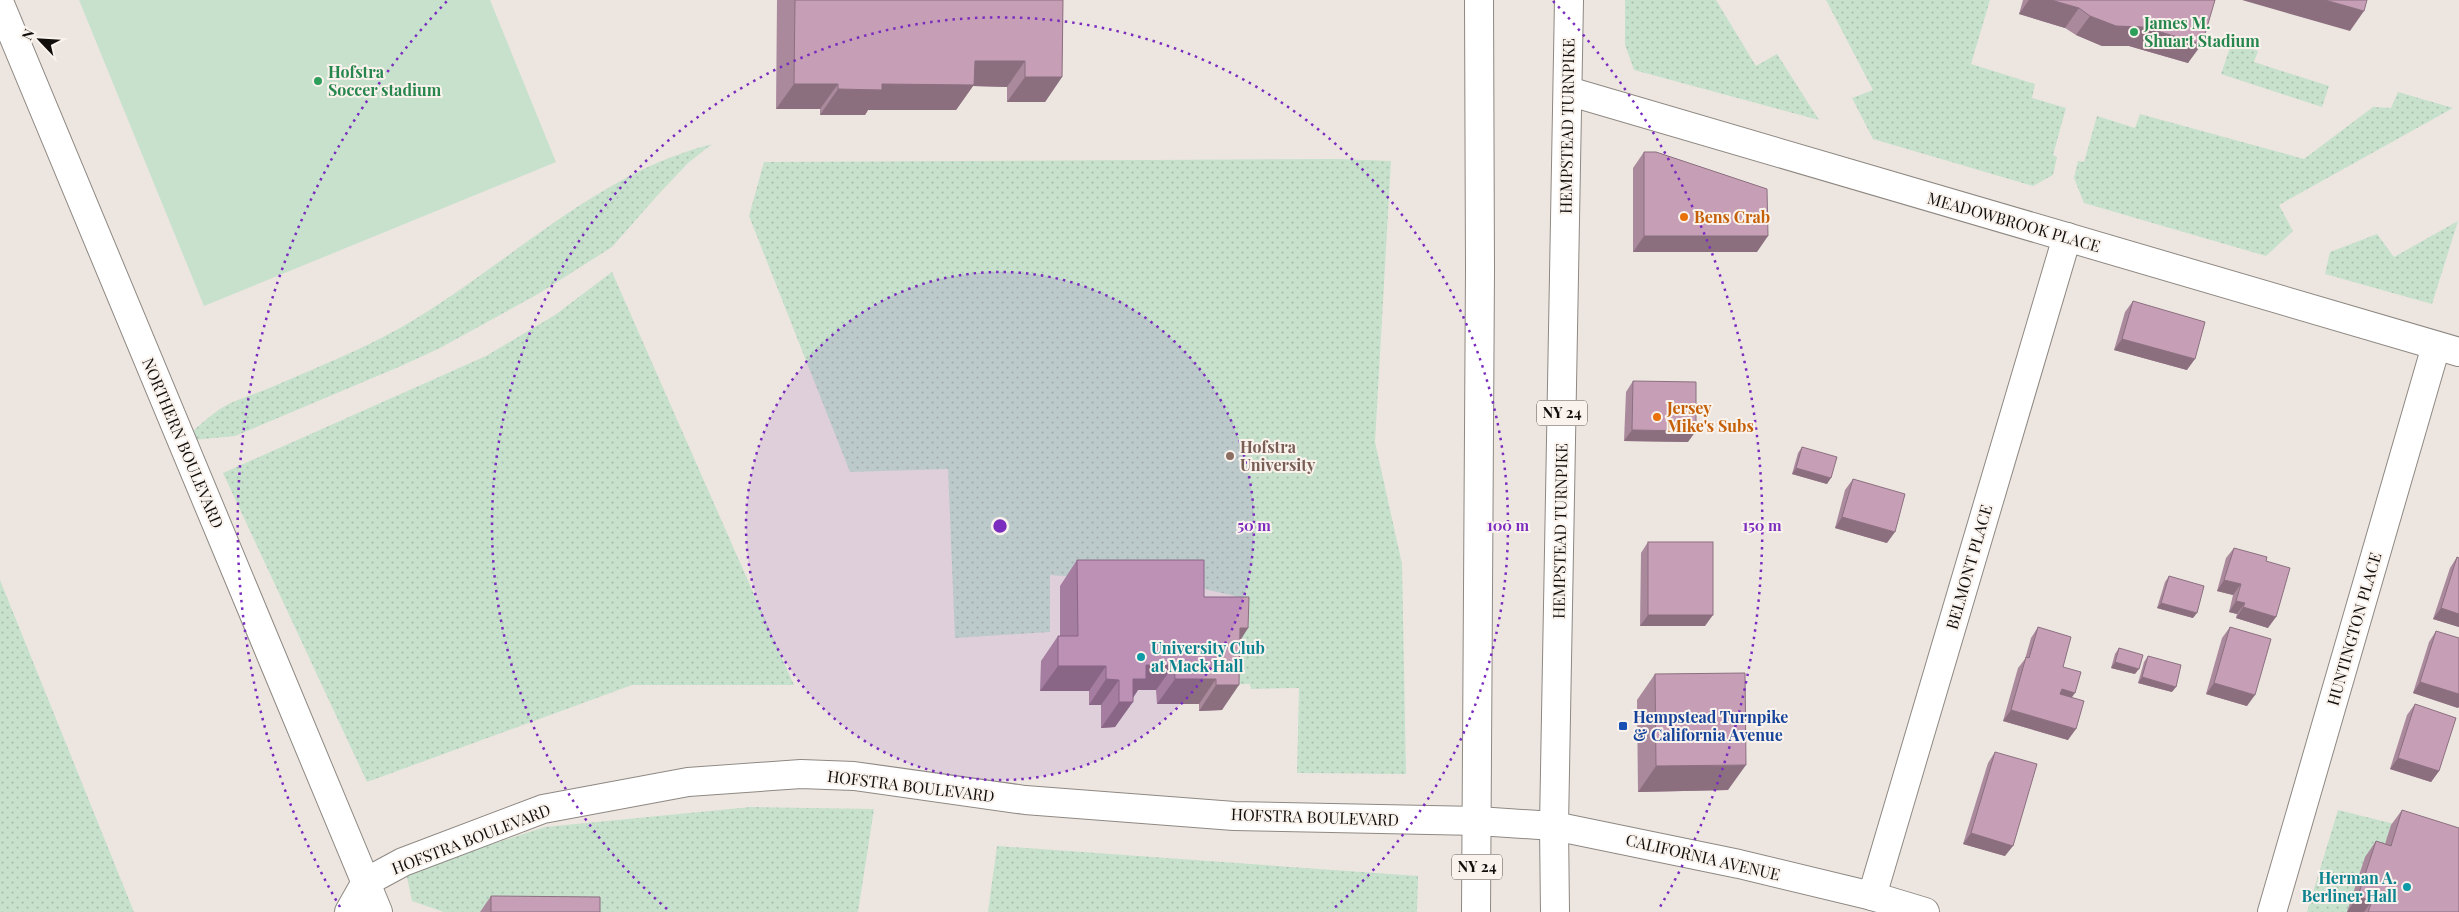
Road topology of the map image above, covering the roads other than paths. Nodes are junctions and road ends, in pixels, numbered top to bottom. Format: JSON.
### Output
{"nodes":[{"id":1,"x":1479,"y":0,"type":"edge"},
{"id":2,"x":1570,"y":0,"type":"edge"},
{"id":3,"x":0,"y":4,"type":"edge"},
{"id":4,"x":1568,"y":91,"type":"junction"},
{"id":5,"x":2066,"y":237,"type":"junction"},
{"id":6,"x":2448,"y":349,"type":"edge"},
{"id":7,"x":1478,"y":822,"type":"junction"},
{"id":8,"x":1554,"y":826,"type":"junction"},
{"id":9,"x":366,"y":882,"type":"junction"},
{"id":10,"x":1872,"y":896,"type":"junction"},
{"id":11,"x":349,"y":912,"type":"edge"},
{"id":12,"x":378,"y":912,"type":"edge"},
{"id":13,"x":1476,"y":912,"type":"edge"},
{"id":14,"x":1555,"y":912,"type":"edge"},
{"id":15,"x":1925,"y":912,"type":"edge"},
{"id":16,"x":2272,"y":912,"type":"edge"}],
"edges":[{"from":1,"to":7,"type":"street","number":"NY 24"},
{"from":2,"to":4,"type":"street","name":"HEMPSTEAD TURNPIKE","number":"NY 24"},
{"from":3,"to":9,"type":"street","name":"NORTHERN BOULEVARD"},
{"from":4,"to":5,"type":"street","name":"MEADOWBROOK PLACE"},
{"from":4,"to":8,"type":"street","name":"HEMPSTEAD TURNPIKE","number":"NY 24"},
{"from":5,"to":6,"type":"street","name":"MEADOWBROOK PLACE"},
{"from":5,"to":10,"type":"street","name":"BELMONT PLACE"},
{"from":6,"to":16,"type":"street","name":"HUNTINGTON PLACE"},
{"from":7,"to":8,"type":"street","name":"CALIFORNIA AVENUE"},
{"from":7,"to":9,"type":"street","name":"HOFSTRA BOULEVARD"},
{"from":7,"to":13,"type":"street","number":"NY 24"},
{"from":8,"to":10,"type":"street","name":"CALIFORNIA AVENUE"},
{"from":8,"to":14,"type":"street","name":"HEMPSTEAD TURNPIKE","number":"NY 24"},
{"from":9,"to":11,"type":"street"},
{"from":9,"to":12,"type":"street","name":"NORTHERN BOULEVARD"},
{"from":10,"to":15,"type":"street","name":"CALIFORNIA AVENUE"}]}
